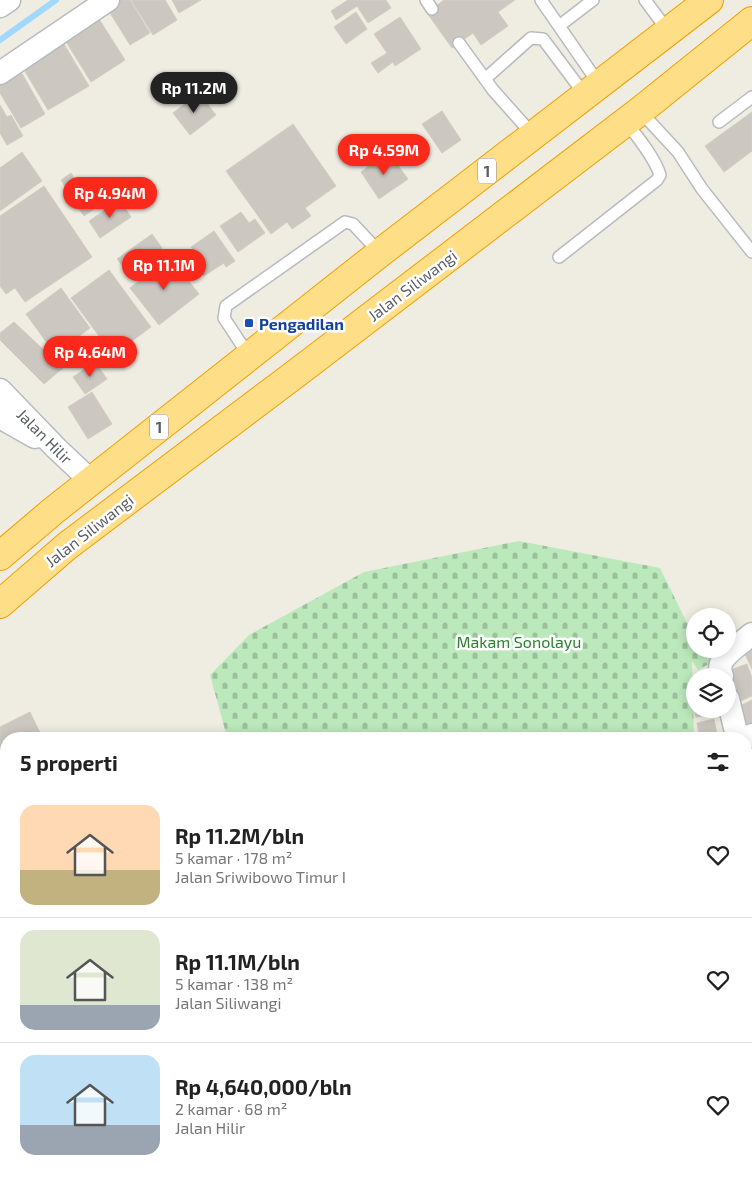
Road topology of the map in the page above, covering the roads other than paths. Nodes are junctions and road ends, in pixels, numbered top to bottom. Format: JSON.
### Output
{"nodes":[{"id":1,"x":9,"y":0,"type":"edge"},
{"id":2,"x":108,"y":0,"type":"edge"},
{"id":3,"x":542,"y":0,"type":"edge"},
{"id":4,"x":592,"y":0,"type":"edge"},
{"id":5,"x":645,"y":0,"type":"edge"},
{"id":6,"x":700,"y":3,"type":"edge"},
{"id":7,"x":0,"y":6,"type":"edge"},
{"id":8,"x":752,"y":21,"type":"edge"},
{"id":9,"x":559,"y":26,"type":"junction"},
{"id":10,"x":668,"y":31,"type":"junction"},
{"id":11,"x":459,"y":43,"type":"dead end"},
{"id":12,"x":0,"y":73,"type":"edge"},
{"id":13,"x":485,"y":79,"type":"junction"},
{"id":14,"x":592,"y":89,"type":"junction"},
{"id":15,"x":752,"y":97,"type":"edge"},
{"id":16,"x":633,"y":116,"type":"junction"},
{"id":17,"x":719,"y":122,"type":"dead end"},
{"id":18,"x":533,"y":135,"type":"junction"},
{"id":19,"x":752,"y":252,"type":"edge"},
{"id":20,"x":380,"y":253,"type":"junction"},
{"id":21,"x":559,"y":257,"type":"dead end"},
{"id":22,"x":249,"y":356,"type":"junction"},
{"id":23,"x":0,"y":390,"type":"edge"},
{"id":24,"x":0,"y":417,"type":"edge"},
{"id":25,"x":56,"y":448,"type":"junction"},
{"id":26,"x":91,"y":481,"type":"junction"},
{"id":27,"x":0,"y":556,"type":"edge"},
{"id":28,"x":0,"y":604,"type":"edge"},
{"id":29,"x":752,"y":634,"type":"edge"},
{"id":30,"x":721,"y":668,"type":"edge"},
{"id":31,"x":733,"y":718,"type":"edge"},
{"id":32,"x":736,"y":732,"type":"edge"}],
"edges":[{"from":1,"to":7,"type":"street"},
{"from":2,"to":12,"type":"street"},
{"from":3,"to":9,"type":"lane"},
{"from":4,"to":9,"type":"lane"},
{"from":5,"to":10,"type":"lane"},
{"from":6,"to":10,"type":"highway","number":"1"},
{"from":8,"to":16,"type":"highway","name":"Jalan Siliwangi"},
{"from":9,"to":14,"type":"lane"},
{"from":10,"to":14,"type":"highway","number":"1"},
{"from":11,"to":13,"type":"lane"},
{"from":13,"to":14,"type":"lane"},
{"from":13,"to":18,"type":"lane"},
{"from":14,"to":18,"type":"highway","number":"1"},
{"from":15,"to":17,"type":"lane"},
{"from":16,"to":19,"type":"lane"},
{"from":16,"to":21,"type":"lane"},
{"from":16,"to":28,"type":"highway","name":"Jalan Siliwangi"},
{"from":18,"to":20,"type":"highway","number":"1"},
{"from":20,"to":22,"type":"highway","number":"1"},
{"from":20,"to":22,"type":"lane"},
{"from":22,"to":26,"type":"highway","number":"1"},
{"from":23,"to":25,"type":"street","name":"Jalan Hilir"},
{"from":24,"to":25,"type":"street"},
{"from":25,"to":26,"type":"street","name":"Jalan Hilir"},
{"from":26,"to":27,"type":"highway","number":"1"},
{"from":29,"to":30,"type":"street"},
{"from":31,"to":32,"type":"street"}]}
